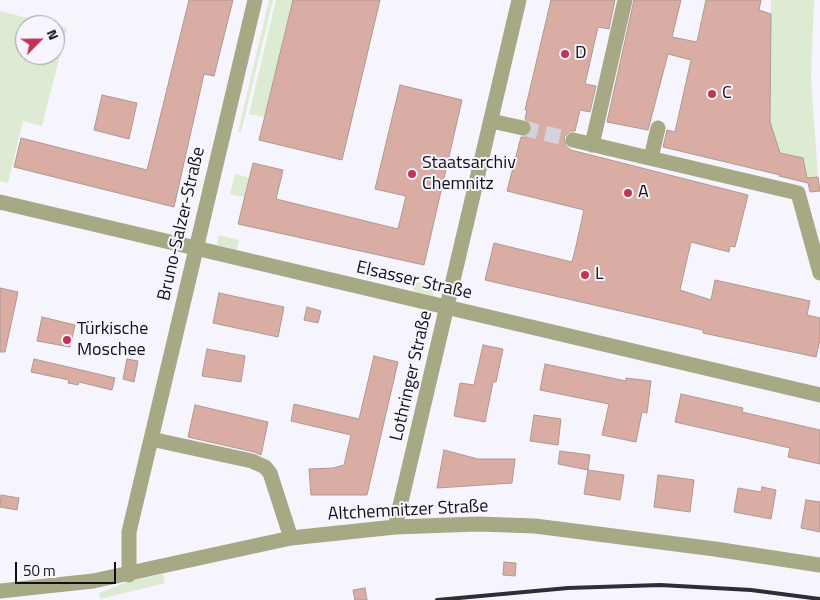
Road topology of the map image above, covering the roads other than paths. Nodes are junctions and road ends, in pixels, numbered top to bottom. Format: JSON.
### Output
{"nodes":[{"id":1,"x":255,"y":0,"type":"edge"},
{"id":2,"x":519,"y":0,"type":"edge"},
{"id":3,"x":625,"y":0,"type":"edge"},
{"id":4,"x":491,"y":121,"type":"junction"},
{"id":5,"x":523,"y":128,"type":"tunnel mouth"},
{"id":6,"x":658,"y":128,"type":"dead end"},
{"id":7,"x":573,"y":140,"type":"tunnel mouth"},
{"id":8,"x":592,"y":144,"type":"junction"},
{"id":9,"x":651,"y":158,"type":"junction"},
{"id":10,"x":0,"y":202,"type":"edge"},
{"id":11,"x":196,"y":248,"type":"junction"},
{"id":12,"x":820,"y":274,"type":"edge"},
{"id":13,"x":447,"y":308,"type":"junction"},
{"id":14,"x":820,"y":395,"type":"edge"},
{"id":15,"x":151,"y":438,"type":"junction"},
{"id":16,"x":395,"y":527,"type":"junction"},
{"id":17,"x":291,"y":538,"type":"junction"},
{"id":18,"x":820,"y":566,"type":"edge"},
{"id":19,"x":129,"y":575,"type":"junction"},
{"id":20,"x":0,"y":592,"type":"edge"}],
"edges":[{"from":1,"to":11,"type":"street","name":"Bruno-Salzer-Straße"},
{"from":2,"to":4,"type":"street","name":"Lothringer Straße"},
{"from":3,"to":8,"type":"street"},
{"from":4,"to":5,"type":"street"},
{"from":4,"to":13,"type":"street","name":"Lothringer Straße"},
{"from":6,"to":9,"type":"street"},
{"from":7,"to":8,"type":"street"},
{"from":8,"to":9,"type":"street"},
{"from":9,"to":12,"type":"street"},
{"from":10,"to":11,"type":"street","name":"Elsasser Straße"},
{"from":11,"to":13,"type":"street","name":"Elsasser Straße"},
{"from":11,"to":15,"type":"street","name":"Bruno-Salzer-Straße"},
{"from":13,"to":14,"type":"street","name":"Elsasser Straße"},
{"from":13,"to":16,"type":"street","name":"Lothringer Straße"},
{"from":15,"to":17,"type":"street"},
{"from":15,"to":19,"type":"street","name":"Bruno-Salzer-Straße"},
{"from":16,"to":17,"type":"street","name":"Altchemnitzer Straße"},
{"from":16,"to":18,"type":"street","name":"Altchemnitzer Straße"},
{"from":17,"to":19,"type":"street","name":"Altchemnitzer Straße"},
{"from":19,"to":20,"type":"street","name":"Altchemnitzer Straße"}]}
